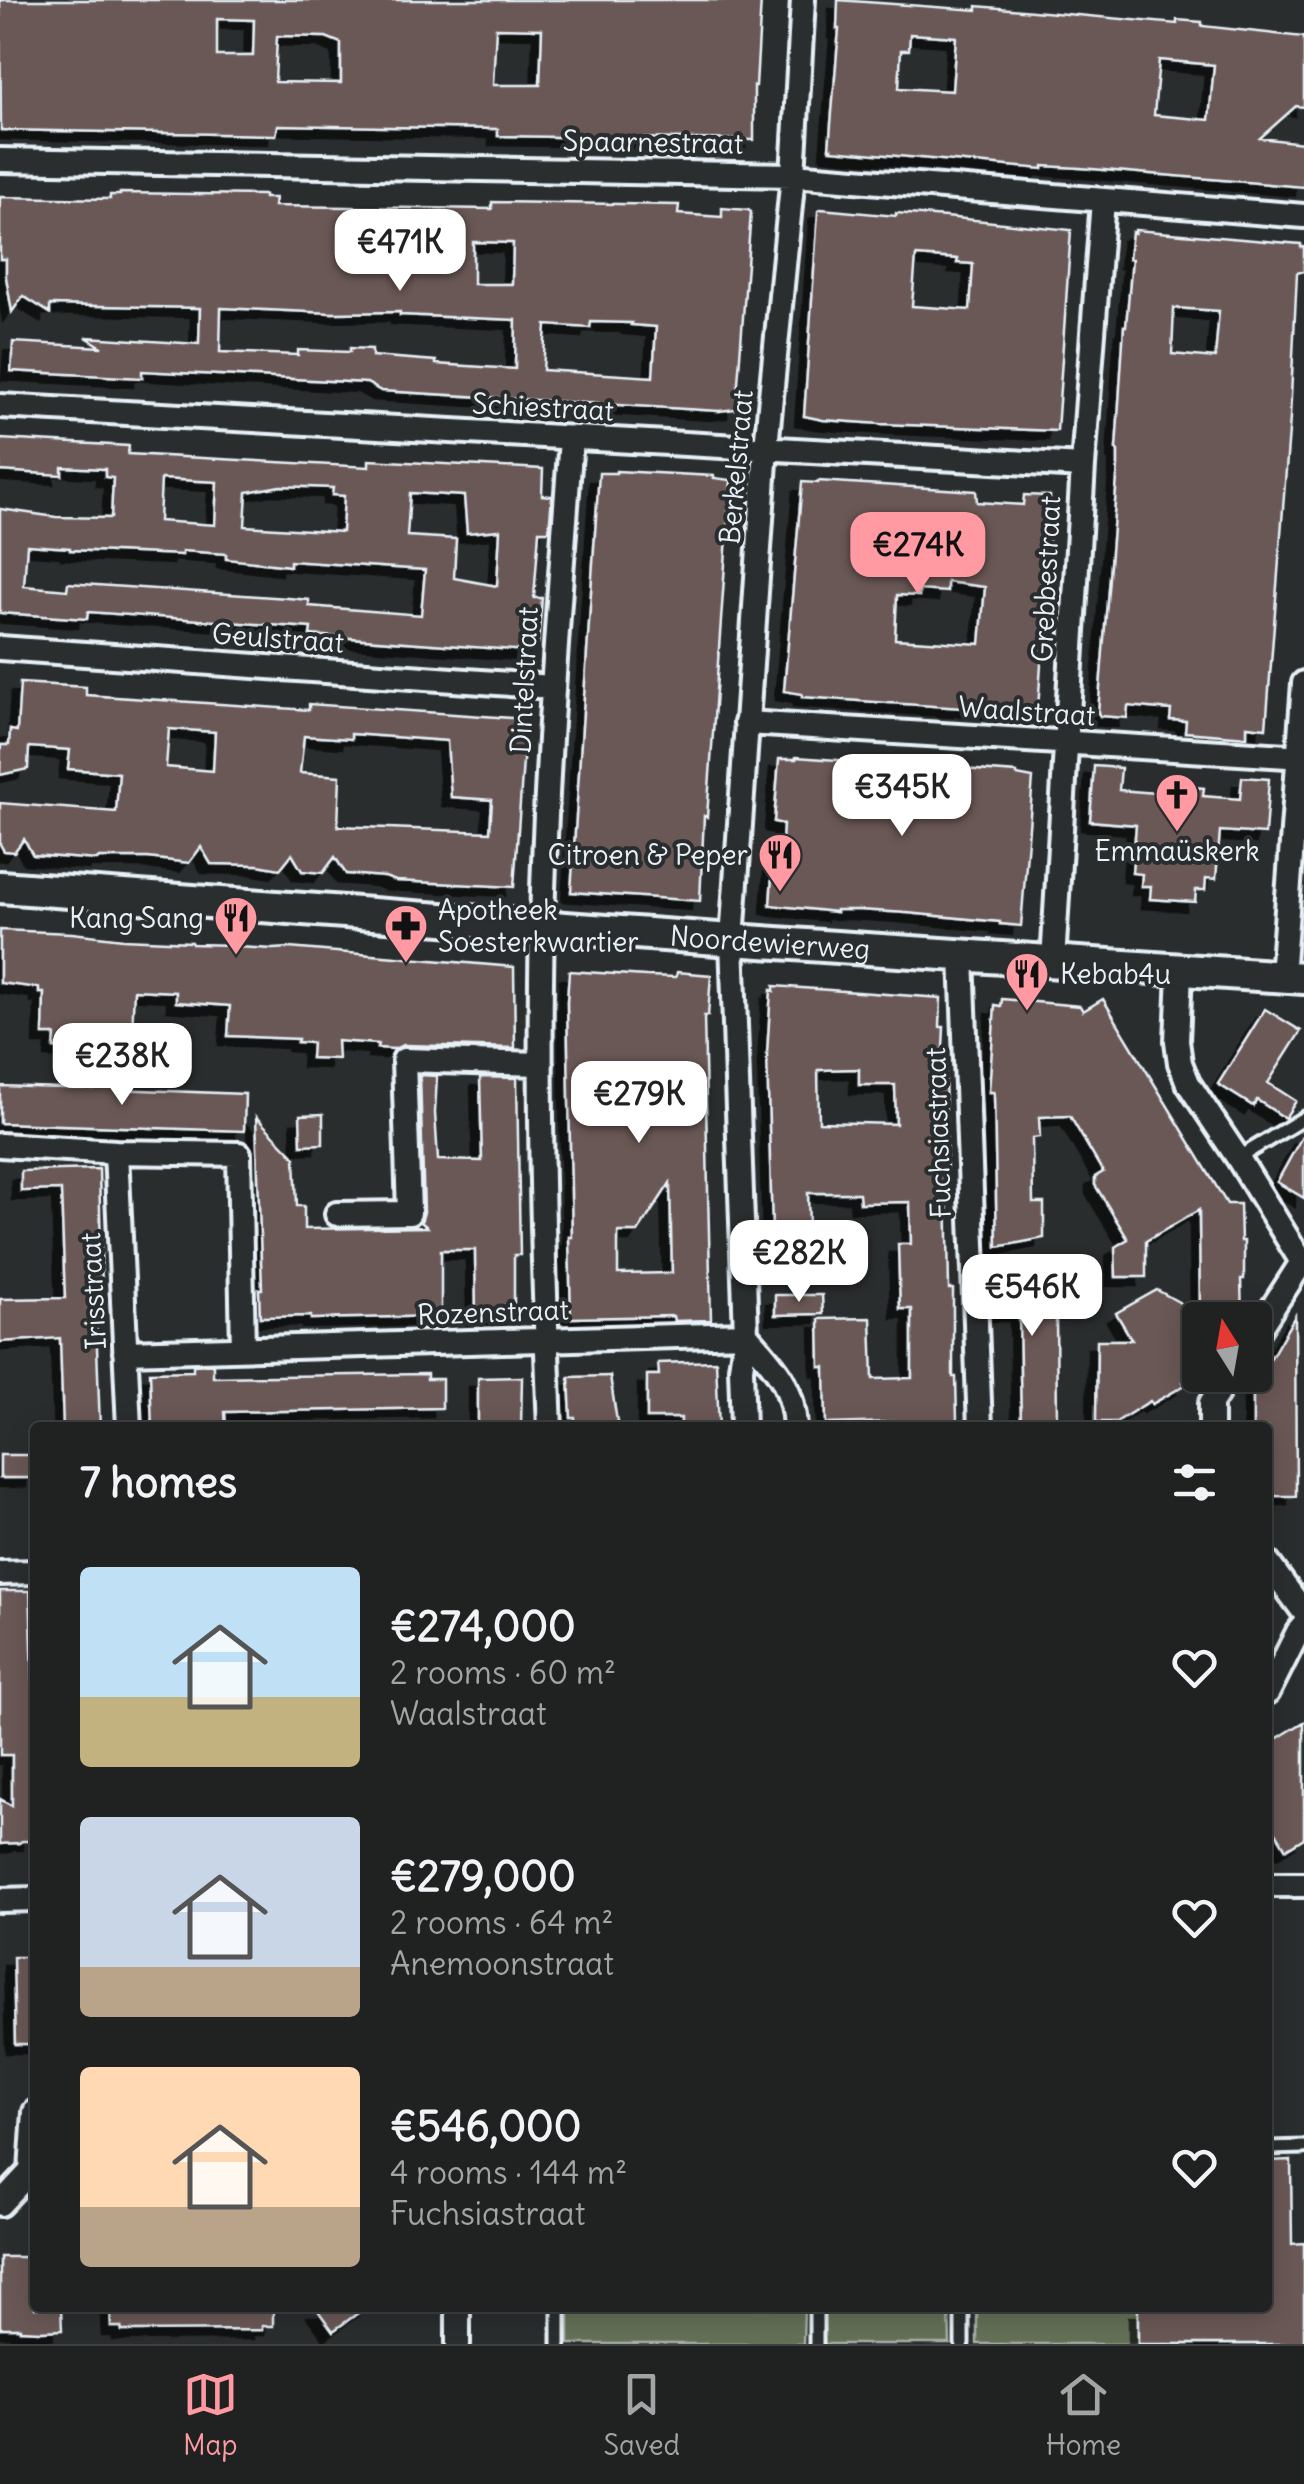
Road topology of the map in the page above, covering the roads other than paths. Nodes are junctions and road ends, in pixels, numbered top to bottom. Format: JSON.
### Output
{"nodes":[{"id":1,"x":804,"y":0,"type":"edge"},
{"id":2,"x":0,"y":160,"type":"edge"},
{"id":3,"x":793,"y":175,"type":"junction"},
{"id":4,"x":1102,"y":200,"type":"junction"},
{"id":5,"x":1304,"y":216,"type":"edge"},
{"id":6,"x":0,"y":406,"type":"edge"},
{"id":7,"x":571,"y":439,"type":"junction"},
{"id":8,"x":766,"y":447,"type":"junction"},
{"id":9,"x":1083,"y":466,"type":"junction"},
{"id":10,"x":0,"y":648,"type":"edge"},
{"id":11,"x":1304,"y":683,"type":"edge"},
{"id":12,"x":552,"y":687,"type":"junction"},
{"id":13,"x":746,"y":723,"type":"junction"},
{"id":14,"x":1067,"y":744,"type":"junction"},
{"id":15,"x":1302,"y":757,"type":"edge"},
{"id":16,"x":0,"y":886,"type":"edge"},
{"id":17,"x":542,"y":925,"type":"junction"},
{"id":18,"x":732,"y":940,"type":"junction"},
{"id":19,"x":962,"y":956,"type":"junction"},
{"id":20,"x":1053,"y":962,"type":"junction"},
{"id":21,"x":1180,"y":972,"type":"junction"},
{"id":22,"x":1293,"y":977,"type":"edge"},
{"id":23,"x":541,"y":1064,"type":"junction"},
{"id":24,"x":1304,"y":1118,"type":"edge"},
{"id":25,"x":0,"y":1145,"type":"edge"},
{"id":26,"x":116,"y":1152,"type":"junction"},
{"id":27,"x":1238,"y":1158,"type":"junction"},
{"id":28,"x":337,"y":1214,"type":"dead end"},
{"id":29,"x":1303,"y":1262,"type":"edge"},
{"id":30,"x":1272,"y":1309,"type":"edge"},
{"id":31,"x":746,"y":1334,"type":"junction"},
{"id":32,"x":547,"y":1340,"type":"junction"},
{"id":33,"x":243,"y":1348,"type":"junction"},
{"id":34,"x":126,"y":1352,"type":"junction"},
{"id":35,"x":1218,"y":1392,"type":"edge"},
{"id":36,"x":128,"y":1422,"type":"edge"},
{"id":37,"x":550,"y":1422,"type":"edge"},
{"id":38,"x":743,"y":1422,"type":"edge"},
{"id":39,"x":795,"y":1422,"type":"edge"},
{"id":40,"x":980,"y":1422,"type":"edge"},
{"id":41,"x":1211,"y":1422,"type":"edge"},
{"id":42,"x":1272,"y":1568,"type":"edge"},
{"id":43,"x":30,"y":1572,"type":"edge"},
{"id":44,"x":0,"y":1573,"type":"edge"},
{"id":45,"x":1304,"y":1612,"type":"edge"},
{"id":46,"x":1304,"y":1625,"type":"edge"},
{"id":47,"x":1272,"y":1684,"type":"edge"},
{"id":48,"x":30,"y":1899,"type":"edge"},
{"id":49,"x":0,"y":1900,"type":"edge"},
{"id":50,"x":1304,"y":2147,"type":"edge"},
{"id":51,"x":1272,"y":2148,"type":"edge"},
{"id":52,"x":30,"y":2172,"type":"edge"},
{"id":53,"x":0,"y":2204,"type":"edge"},
{"id":54,"x":458,"y":2312,"type":"edge"},
{"id":55,"x":559,"y":2312,"type":"edge"},
{"id":56,"x":816,"y":2312,"type":"edge"},
{"id":57,"x":962,"y":2312,"type":"edge"},
{"id":58,"x":458,"y":2344,"type":"edge"},
{"id":59,"x":559,"y":2344,"type":"edge"},
{"id":60,"x":816,"y":2344,"type":"edge"},
{"id":61,"x":962,"y":2344,"type":"edge"}],
"edges":[{"from":1,"to":3,"type":"street","name":"Berkelstraat"},
{"from":2,"to":3,"type":"street","name":"Spaarnestraat"},
{"from":3,"to":4,"type":"street","name":"Spaarnestraat"},
{"from":3,"to":8,"type":"street","name":"Berkelstraat"},
{"from":4,"to":5,"type":"street","name":"Spaarnestraat"},
{"from":4,"to":9,"type":"street","name":"Grebbestraat"},
{"from":6,"to":7,"type":"street","name":"Schiestraat"},
{"from":7,"to":8,"type":"street","name":"Schiestraat"},
{"from":7,"to":12,"type":"street","name":"Dintelstraat"},
{"from":8,"to":9,"type":"street","name":"Schiestraat"},
{"from":8,"to":13,"type":"street","name":"Berkelstraat"},
{"from":9,"to":14,"type":"street","name":"Grebbestraat"},
{"from":10,"to":12,"type":"street","name":"Geulstraat"},
{"from":11,"to":15,"type":"street"},
{"from":12,"to":17,"type":"street","name":"Dintelstraat"},
{"from":13,"to":14,"type":"street","name":"Waalstraat"},
{"from":13,"to":18,"type":"street","name":"Berkelstraat"},
{"from":14,"to":15,"type":"street","name":"Waalstraat"},
{"from":14,"to":20,"type":"street","name":"Grebbestraat"},
{"from":15,"to":22,"type":"street"},
{"from":16,"to":17,"type":"street","name":"Noordewierweg"},
{"from":17,"to":18,"type":"street","name":"Noordewierweg"},
{"from":17,"to":23,"type":"street","name":"Dintelstraat"},
{"from":18,"to":19,"type":"street","name":"Noordewierweg"},
{"from":18,"to":31,"type":"street","name":"Berkelstraat"},
{"from":19,"to":20,"type":"street","name":"Noordewierweg"},
{"from":19,"to":40,"type":"street","name":"Fuchsiastraat"},
{"from":20,"to":21,"type":"street","name":"Noordewierweg"},
{"from":21,"to":22,"type":"street","name":"Noordewierweg"},
{"from":21,"to":27,"type":"street"},
{"from":23,"to":28,"type":"street"},
{"from":23,"to":32,"type":"street","name":"Dintelstraat"},
{"from":24,"to":27,"type":"lane"},
{"from":25,"to":26,"type":"street"},
{"from":26,"to":33,"type":"street"},
{"from":26,"to":34,"type":"street","name":"Irisstraat"},
{"from":27,"to":29,"type":"street"},
{"from":29,"to":30,"type":"street"},
{"from":31,"to":32,"type":"street","name":"Rozenstraat"},
{"from":31,"to":38,"type":"street","name":"Berkelstraat"},
{"from":31,"to":39,"type":"street"},
{"from":32,"to":33,"type":"street","name":"Rozenstraat"},
{"from":32,"to":37,"type":"street","name":"Dintelstraat"},
{"from":33,"to":34,"type":"street","name":"Rozenstraat"},
{"from":34,"to":36,"type":"street","name":"Irisstraat"},
{"from":35,"to":41,"type":"street"},
{"from":42,"to":45,"type":"street"},
{"from":43,"to":44,"type":"street"},
{"from":46,"to":47,"type":"street"},
{"from":48,"to":49,"type":"street"},
{"from":50,"to":51,"type":"lane"},
{"from":52,"to":53,"type":"street"},
{"from":54,"to":58,"type":"street"},
{"from":55,"to":59,"type":"lane"},
{"from":56,"to":60,"type":"lane"},
{"from":57,"to":61,"type":"lane"}]}
